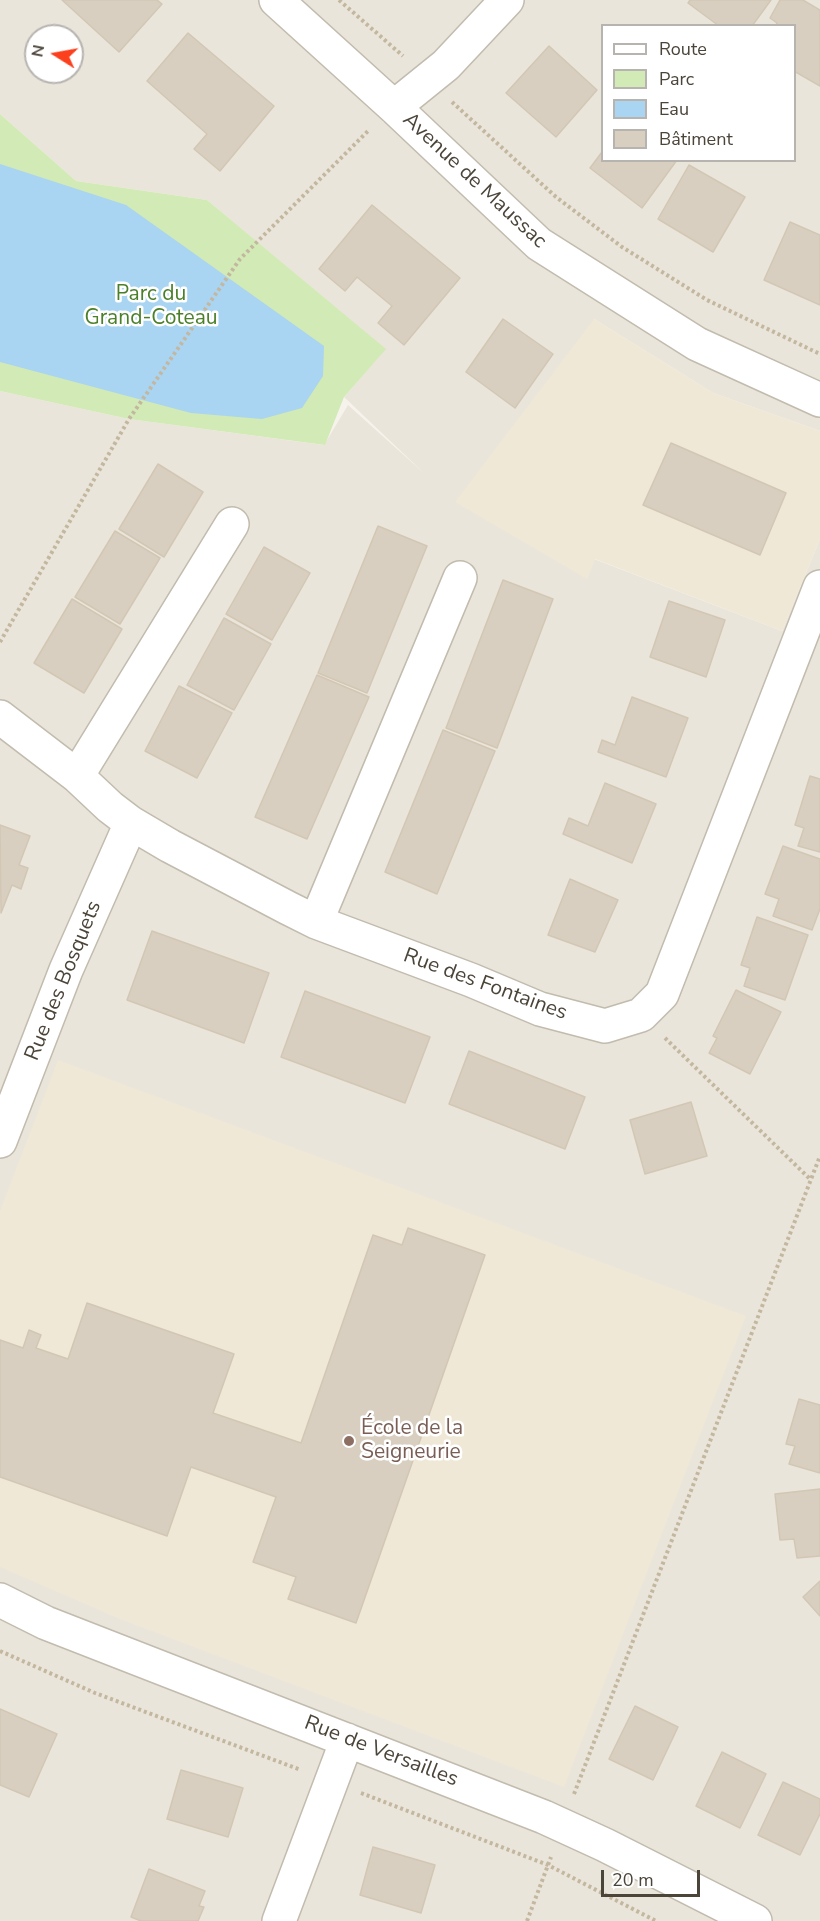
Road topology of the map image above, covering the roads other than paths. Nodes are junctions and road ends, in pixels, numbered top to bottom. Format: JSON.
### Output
{"nodes":[{"id":1,"x":276,"y":0,"type":"edge"},
{"id":2,"x":507,"y":0,"type":"edge"},
{"id":3,"x":394,"y":107,"type":"junction"},
{"id":4,"x":820,"y":400,"type":"edge"},
{"id":5,"x":232,"y":524,"type":"dead end"},
{"id":6,"x":460,"y":578,"type":"dead end"},
{"id":7,"x":820,"y":587,"type":"edge"},
{"id":8,"x":0,"y":717,"type":"edge"},
{"id":9,"x":77,"y":776,"type":"junction"},
{"id":10,"x":131,"y":823,"type":"junction"},
{"id":11,"x":316,"y":922,"type":"junction"},
{"id":12,"x":0,"y":1141,"type":"edge"},
{"id":13,"x":0,"y":1600,"type":"edge"},
{"id":14,"x":347,"y":1740,"type":"junction"},
{"id":15,"x":279,"y":1921,"type":"edge"},
{"id":16,"x":755,"y":1921,"type":"edge"}],
"edges":[{"from":1,"to":3,"type":"street","name":"Avenue de Maussac"},
{"from":2,"to":3,"type":"street"},
{"from":3,"to":4,"type":"street","name":"Avenue de Maussac"},
{"from":5,"to":9,"type":"street"},
{"from":6,"to":11,"type":"street"},
{"from":7,"to":11,"type":"street","name":"Rue des Fontaines"},
{"from":8,"to":9,"type":"street","name":"Rue des Fontaines"},
{"from":9,"to":10,"type":"street","name":"Rue des Fontaines"},
{"from":10,"to":11,"type":"street","name":"Rue des Fontaines"},
{"from":10,"to":12,"type":"street","name":"Rue des Bosquets"},
{"from":13,"to":14,"type":"street","name":"Rue de Versailles"},
{"from":14,"to":15,"type":"street"},
{"from":14,"to":16,"type":"street","name":"Rue de Versailles"}]}
